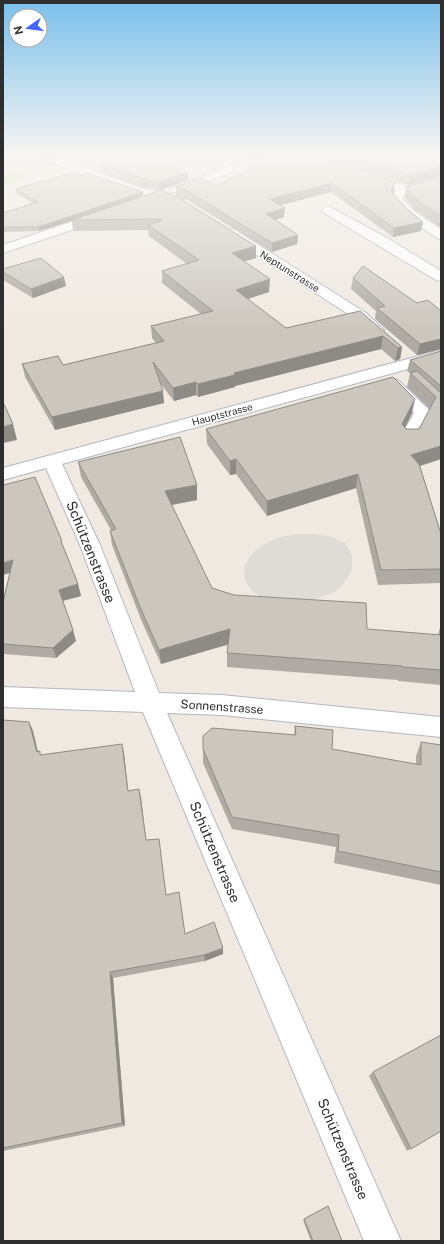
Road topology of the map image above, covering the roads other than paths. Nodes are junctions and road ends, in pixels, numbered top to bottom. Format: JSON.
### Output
{"nodes":[{"id":1,"x":109,"y":214,"type":"edge"},
{"id":2,"x":335,"y":214,"type":"edge"},
{"id":3,"x":411,"y":214,"type":"edge"},
{"id":4,"x":220,"y":227,"type":"edge"},
{"id":5,"x":441,"y":235,"type":"edge"},
{"id":6,"x":3,"y":249,"type":"edge"},
{"id":7,"x":441,"y":277,"type":"edge"},
{"id":8,"x":389,"y":340,"type":"edge"},
{"id":9,"x":441,"y":355,"type":"edge"},
{"id":10,"x":380,"y":372,"type":"junction"},
{"id":11,"x":409,"y":438,"type":"edge"},
{"id":12,"x":51,"y":460,"type":"junction"},
{"id":13,"x":3,"y":474,"type":"edge"},
{"id":14,"x":3,"y":697,"type":"edge"},
{"id":15,"x":151,"y":703,"type":"junction"},
{"id":16,"x":441,"y":727,"type":"edge"},
{"id":17,"x":383,"y":1241,"type":"edge"}],
"edges":[{"from":1,"to":6,"type":"street"},
{"from":2,"to":7,"type":"street"},
{"from":3,"to":5,"type":"street"},
{"from":4,"to":8,"type":"street","name":"Neptunstrasse"},
{"from":9,"to":10,"type":"street","name":"Hauptstrasse"},
{"from":10,"to":11,"type":"street"},
{"from":10,"to":12,"type":"street","name":"Hauptstrasse"},
{"from":12,"to":13,"type":"street","name":"Hauptstrasse"},
{"from":12,"to":15,"type":"street","name":"Schützenstrasse"},
{"from":14,"to":15,"type":"street","name":"Sonnenstrasse"},
{"from":15,"to":16,"type":"street","name":"Sonnenstrasse"},
{"from":15,"to":17,"type":"street","name":"Schützenstrasse"}]}
